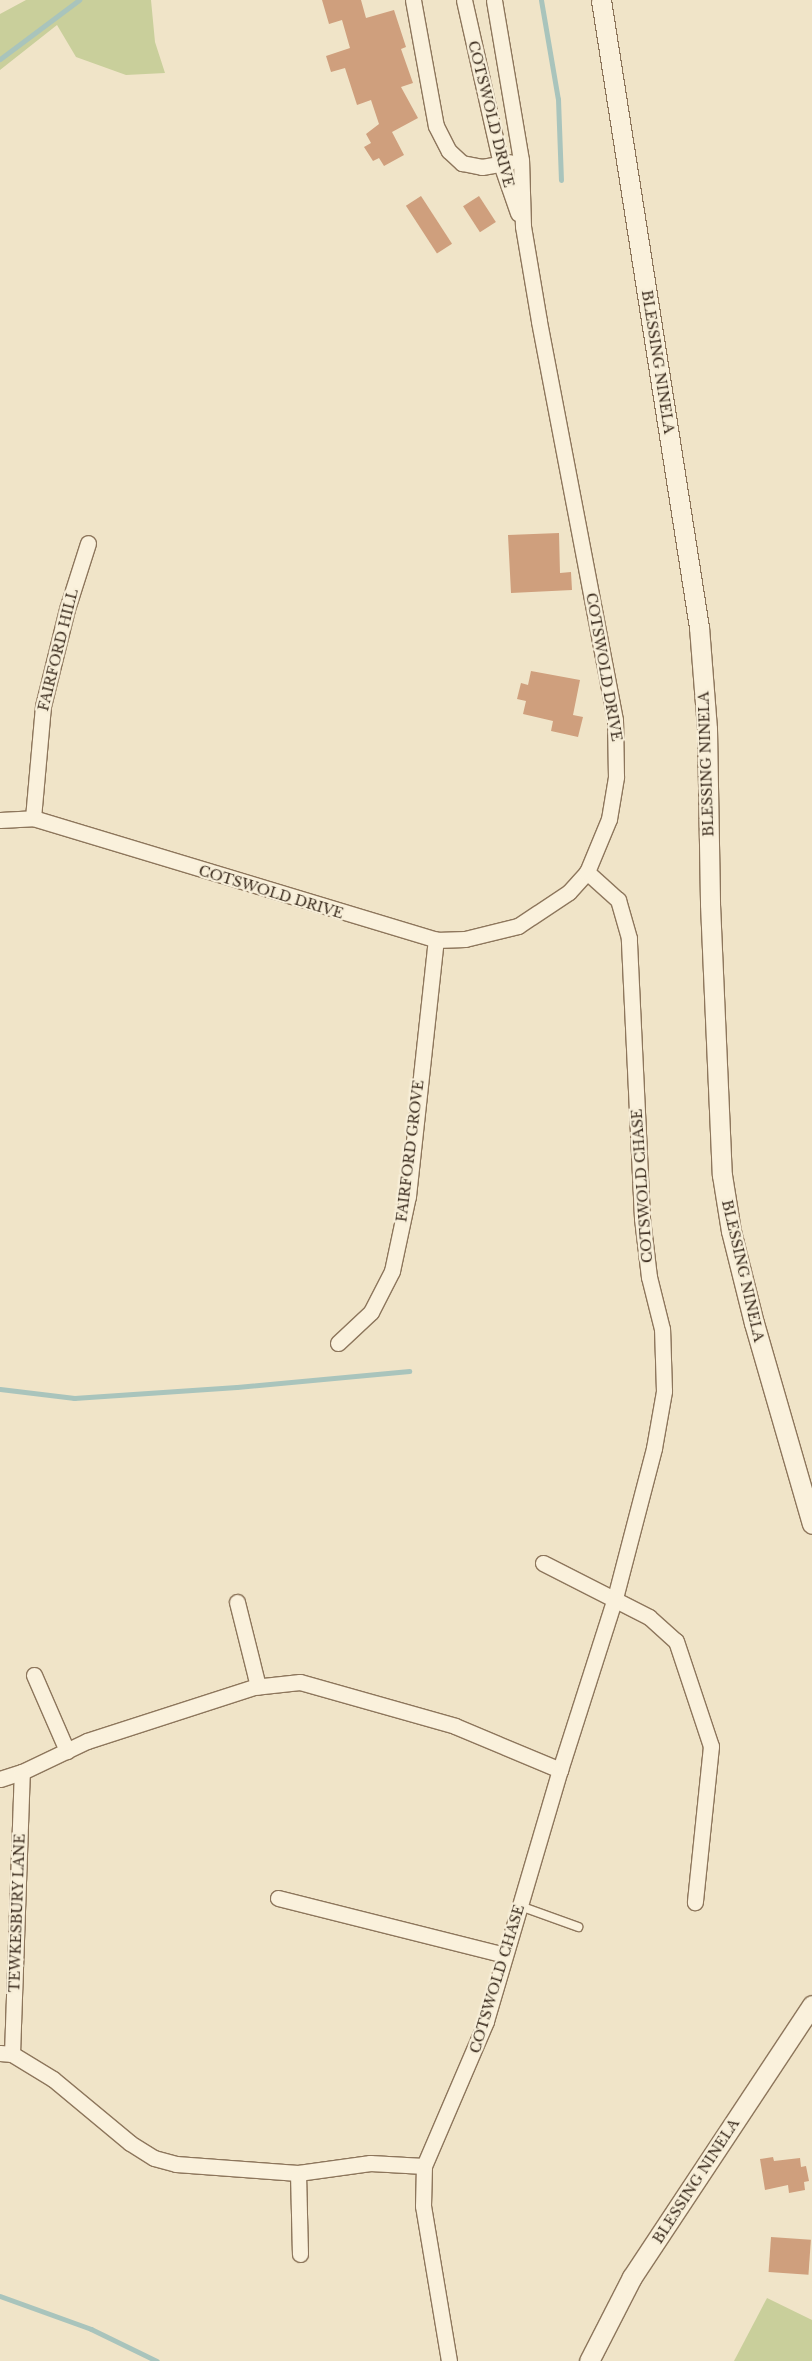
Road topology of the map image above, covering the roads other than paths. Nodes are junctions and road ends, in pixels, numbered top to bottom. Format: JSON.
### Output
{"nodes":[{"id":1,"x":414,"y":0,"type":"edge"},
{"id":2,"x":464,"y":0,"type":"edge"},
{"id":3,"x":494,"y":0,"type":"edge"},
{"id":4,"x":601,"y":0,"type":"edge"},
{"id":5,"x":521,"y":160,"type":"junction"},
{"id":6,"x":501,"y":164,"type":"junction"},
{"id":7,"x":523,"y":226,"type":"junction"},
{"id":8,"x":88,"y":543,"type":"dead end"},
{"id":9,"x":33,"y":818,"type":"junction"},
{"id":10,"x":0,"y":820,"type":"edge"},
{"id":11,"x":587,"y":872,"type":"junction"},
{"id":12,"x":436,"y":940,"type":"junction"},
{"id":13,"x":338,"y":1343,"type":"dead end"},
{"id":14,"x":812,"y":1524,"type":"edge"},
{"id":15,"x":543,"y":1563,"type":"dead end"},
{"id":16,"x":614,"y":1598,"type":"junction"},
{"id":17,"x":237,"y":1602,"type":"dead end"},
{"id":18,"x":34,"y":1675,"type":"dead end"},
{"id":19,"x":258,"y":1686,"type":"junction"},
{"id":20,"x":67,"y":1751,"type":"junction"},
{"id":21,"x":560,"y":1770,"type":"junction"},
{"id":22,"x":22,"y":1772,"type":"junction"},
{"id":23,"x":0,"y":1779,"type":"edge"},
{"id":24,"x":278,"y":1898,"type":"dead end"},
{"id":25,"x":695,"y":1902,"type":"dead end"},
{"id":26,"x":520,"y":1906,"type":"junction"},
{"id":27,"x":578,"y":1926,"type":"dead end"},
{"id":28,"x":505,"y":1955,"type":"junction"},
{"id":29,"x":812,"y":2005,"type":"edge"},
{"id":30,"x":6,"y":2053,"type":"edge"},
{"id":31,"x":424,"y":2166,"type":"junction"},
{"id":32,"x":298,"y":2173,"type":"junction"},
{"id":33,"x":300,"y":2254,"type":"dead end"},
{"id":34,"x":449,"y":2361,"type":"edge"},
{"id":35,"x":589,"y":2361,"type":"edge"}],
"edges":[{"from":1,"to":6,"type":"street"},
{"from":2,"to":6,"type":"street","name":"COTSWOLD DRIVE"},
{"from":3,"to":5,"type":"street","name":"COTSWOLD DRIVE"},
{"from":4,"to":14,"type":"street","name":"BLESSING NINELA"},
{"from":5,"to":6,"type":"street"},
{"from":5,"to":7,"type":"street","name":"COTSWOLD DRIVE"},
{"from":6,"to":7,"type":"street","name":"COTSWOLD DRIVE"},
{"from":7,"to":11,"type":"street","name":"COTSWOLD DRIVE"},
{"from":8,"to":9,"type":"street","name":"FAIRFORD HILL"},
{"from":9,"to":10,"type":"street","name":"COTSWOLD DRIVE"},
{"from":9,"to":12,"type":"street","name":"COTSWOLD DRIVE"},
{"from":11,"to":12,"type":"street","name":"COTSWOLD DRIVE"},
{"from":11,"to":16,"type":"street","name":"COTSWOLD CHASE"},
{"from":12,"to":13,"type":"street","name":"FAIRFORD GROVE"},
{"from":15,"to":16,"type":"street"},
{"from":16,"to":21,"type":"street","name":"COTSWOLD CHASE"},
{"from":16,"to":25,"type":"street"},
{"from":17,"to":19,"type":"street"},
{"from":18,"to":20,"type":"street"},
{"from":19,"to":20,"type":"street"},
{"from":19,"to":21,"type":"street"},
{"from":20,"to":22,"type":"street"},
{"from":21,"to":26,"type":"street","name":"COTSWOLD CHASE"},
{"from":22,"to":23,"type":"street"},
{"from":22,"to":30,"type":"street","name":"TEWKESBURY LANE"},
{"from":24,"to":28,"type":"street"},
{"from":26,"to":27,"type":"lane"},
{"from":26,"to":28,"type":"street","name":"COTSWOLD CHASE"},
{"from":28,"to":31,"type":"street","name":"COTSWOLD CHASE"},
{"from":29,"to":35,"type":"street","name":"BLESSING NINELA"},
{"from":30,"to":32,"type":"street"},
{"from":31,"to":32,"type":"street"},
{"from":31,"to":34,"type":"street","name":"COTSWOLD CHASE"},
{"from":32,"to":33,"type":"street"}]}
